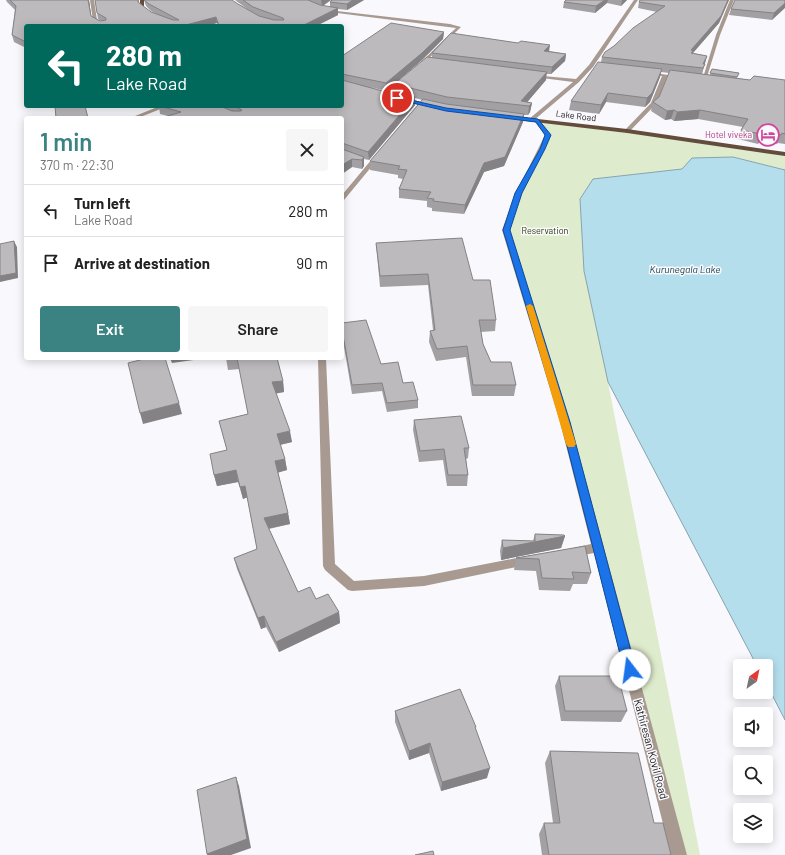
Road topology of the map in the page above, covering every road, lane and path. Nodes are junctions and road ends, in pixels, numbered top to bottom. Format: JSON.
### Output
{"nodes":[{"id":1,"x":92,"y":0,"type":"edge"},
{"id":2,"x":142,"y":0,"type":"edge"},
{"id":3,"x":299,"y":0,"type":"edge"},
{"id":4,"x":636,"y":0,"type":"edge"},
{"id":5,"x":732,"y":0,"type":"edge"},
{"id":6,"x":101,"y":24,"type":"edge"},
{"id":7,"x":170,"y":24,"type":"edge"},
{"id":8,"x":425,"y":62,"type":"junction"},
{"id":9,"x":433,"y":63,"type":"edge"},
{"id":10,"x":592,"y":66,"type":"junction"},
{"id":11,"x":599,"y":67,"type":"edge"},
{"id":12,"x":414,"y":71,"type":"edge"},
{"id":13,"x":643,"y":73,"type":"edge"},
{"id":14,"x":665,"y":75,"type":"junction"},
{"id":15,"x":532,"y":76,"type":"edge"},
{"id":16,"x":688,"y":78,"type":"edge"},
{"id":17,"x":696,"y":79,"type":"edge"},
{"id":18,"x":704,"y":80,"type":"junction"},
{"id":19,"x":711,"y":81,"type":"edge"},
{"id":20,"x":577,"y":82,"type":"junction"},
{"id":21,"x":393,"y":97,"type":"edge"},
{"id":22,"x":421,"y":103,"type":"junction"},
{"id":23,"x":160,"y":108,"type":"edge"},
{"id":24,"x":440,"y":108,"type":"edge"},
{"id":25,"x":416,"y":109,"type":"edge"},
{"id":26,"x":139,"y":116,"type":"edge"},
{"id":27,"x":508,"y":117,"type":"edge"},
{"id":28,"x":534,"y":120,"type":"junction"},
{"id":29,"x":627,"y":131,"type":"junction"},
{"id":30,"x":385,"y":146,"type":"edge"},
{"id":31,"x":785,"y":154,"type":"edge"},
{"id":32,"x":363,"y":162,"type":"edge"},
{"id":33,"x":370,"y":164,"type":"junction"},
{"id":34,"x":344,"y":196,"type":"edge"},
{"id":35,"x":322,"y":360,"type":"edge"},
{"id":36,"x":598,"y":547,"type":"junction"},
{"id":37,"x":560,"y":554,"type":"edge"},
{"id":38,"x":538,"y":559,"type":"edge"},
{"id":39,"x":679,"y":855,"type":"edge"}],
"edges":[{"from":1,"to":6,"type":"street"},
{"from":2,"to":7,"type":"main road"},
{"from":3,"to":8,"type":"street"},
{"from":4,"to":10,"type":"street"},
{"from":5,"to":18,"type":"street"},
{"from":8,"to":9,"type":"street"},
{"from":8,"to":12,"type":"street"},
{"from":10,"to":11,"type":"street"},
{"from":10,"to":20,"type":"street"},
{"from":13,"to":14,"type":"street"},
{"from":14,"to":16,"type":"street"},
{"from":14,"to":29,"type":"street"},
{"from":15,"to":20,"type":"street"},
{"from":17,"to":18,"type":"street"},
{"from":18,"to":19,"type":"street"},
{"from":20,"to":28,"type":"street"},
{"from":21,"to":22,"type":"main road"},
{"from":22,"to":24,"type":"main road"},
{"from":22,"to":25,"type":"street"},
{"from":23,"to":26,"type":"street"},
{"from":27,"to":28,"type":"main road","name":"Lake Road"},
{"from":28,"to":29,"type":"main road","name":"Lake Road"},
{"from":28,"to":36,"type":"street","name":"Kathiresan Kovil Road"},
{"from":29,"to":31,"type":"main road","name":"Lake Road"},
{"from":30,"to":33,"type":"street"},
{"from":32,"to":33,"type":"street"},
{"from":33,"to":34,"type":"street"},
{"from":35,"to":38,"type":"street"},
{"from":36,"to":37,"type":"street"},
{"from":36,"to":39,"type":"street","name":"Kathiresan Kovil Road"}]}
